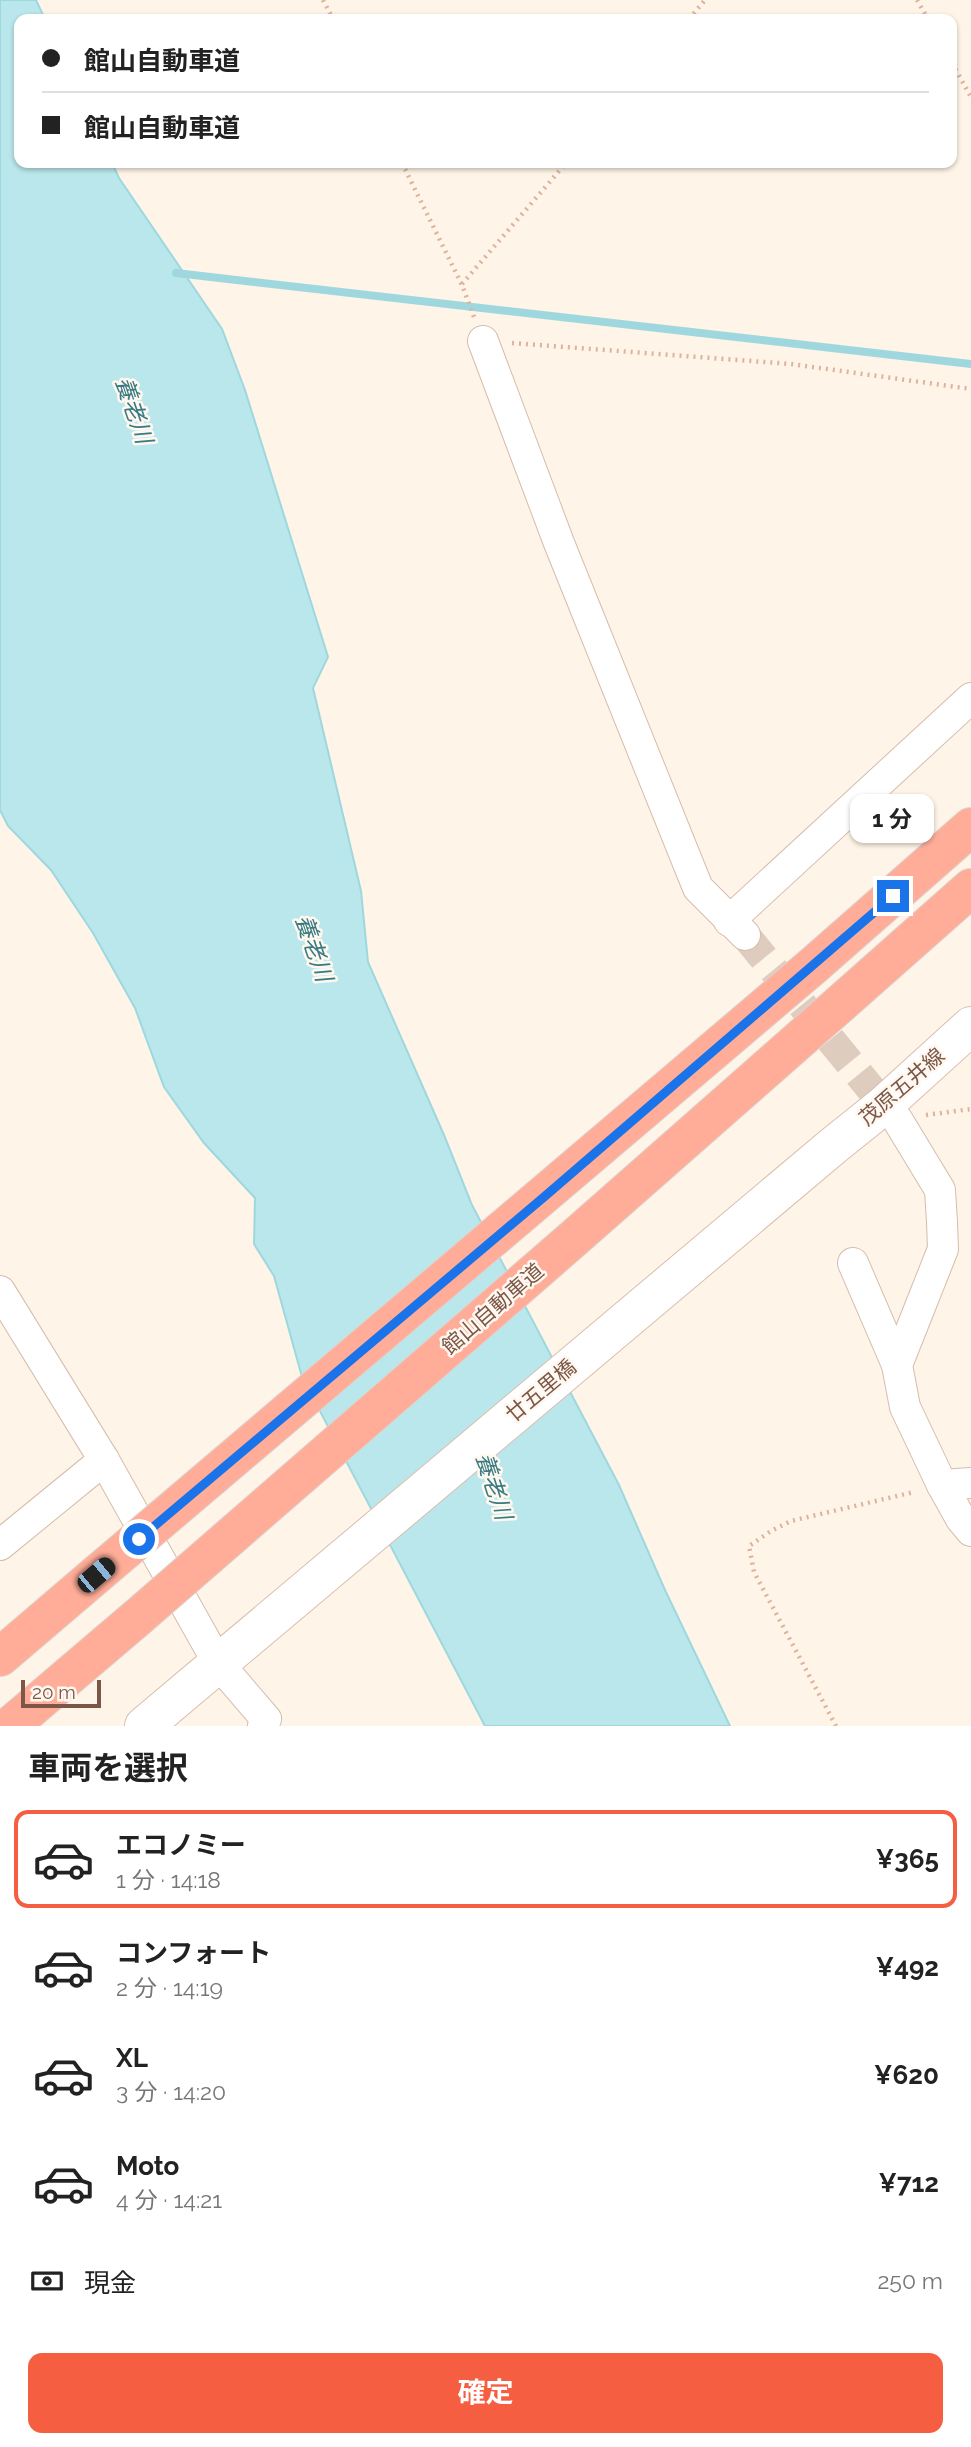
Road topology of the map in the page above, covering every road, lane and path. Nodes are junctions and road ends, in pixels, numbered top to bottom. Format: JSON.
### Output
{"nodes":[{"id":1,"x":705,"y":0,"type":"edge"},
{"id":2,"x":693,"y":14,"type":"edge"},
{"id":3,"x":957,"y":72,"type":"edge"},
{"id":4,"x":971,"y":97,"type":"edge"},
{"id":5,"x":404,"y":168,"type":"edge"},
{"id":6,"x":562,"y":168,"type":"edge"},
{"id":7,"x":462,"y":285,"type":"junction"},
{"id":8,"x":484,"y":341,"type":"junction"},
{"id":9,"x":971,"y":389,"type":"edge"},
{"id":10,"x":971,"y":698,"type":"edge"},
{"id":11,"x":971,"y":827,"type":"edge"},
{"id":12,"x":971,"y":888,"type":"edge"},
{"id":13,"x":971,"y":1026,"type":"edge"},
{"id":14,"x":971,"y":1109,"type":"edge"},
{"id":15,"x":891,"y":1112,"type":"junction"},
{"id":16,"x":832,"y":1146,"type":"joint"},
{"id":17,"x":852,"y":1263,"type":"dead end"},
{"id":18,"x":0,"y":1291,"type":"edge"},
{"id":19,"x":897,"y":1365,"type":"junction"},
{"id":20,"x":104,"y":1460,"type":"junction"},
{"id":21,"x":957,"y":1484,"type":"edge"},
{"id":22,"x":971,"y":1531,"type":"edge"},
{"id":23,"x":0,"y":1545,"type":"edge"},
{"id":24,"x":0,"y":1657,"type":"edge"},
{"id":25,"x":218,"y":1663,"type":"junction"},
{"id":26,"x":10,"y":1726,"type":"edge"},
{"id":27,"x":144,"y":1726,"type":"edge"},
{"id":28,"x":263,"y":1726,"type":"edge"},
{"id":29,"x":836,"y":1726,"type":"edge"}],
"edges":[{"from":1,"to":2,"type":"path"},
{"from":3,"to":4,"type":"path"},
{"from":5,"to":7,"type":"path"},
{"from":6,"to":7,"type":"path"},
{"from":7,"to":8,"type":"path"},
{"from":8,"to":9,"type":"path"},
{"from":8,"to":10,"type":"street"},
{"from":11,"to":24,"type":"highway","bridge":true},
{"from":12,"to":26,"type":"highway","name":"館山自動車道","bridge":true},
{"from":13,"to":15,"type":"main road","name":"茂原五井線"},
{"from":14,"to":15,"type":"path"},
{"from":15,"to":16,"type":"main road","name":"茂原五井線"},
{"from":15,"to":19,"type":"street"},
{"from":16,"to":25,"type":"main road","name":"廿五里橋"},
{"from":17,"to":19,"type":"street"},
{"from":18,"to":20,"type":"street"},
{"from":19,"to":21,"type":"street"},
{"from":20,"to":23,"type":"street"},
{"from":20,"to":25,"type":"street"},
{"from":21,"to":22,"type":"street"},
{"from":21,"to":29,"type":"path"},
{"from":25,"to":27,"type":"main road"},
{"from":25,"to":28,"type":"street"}]}
